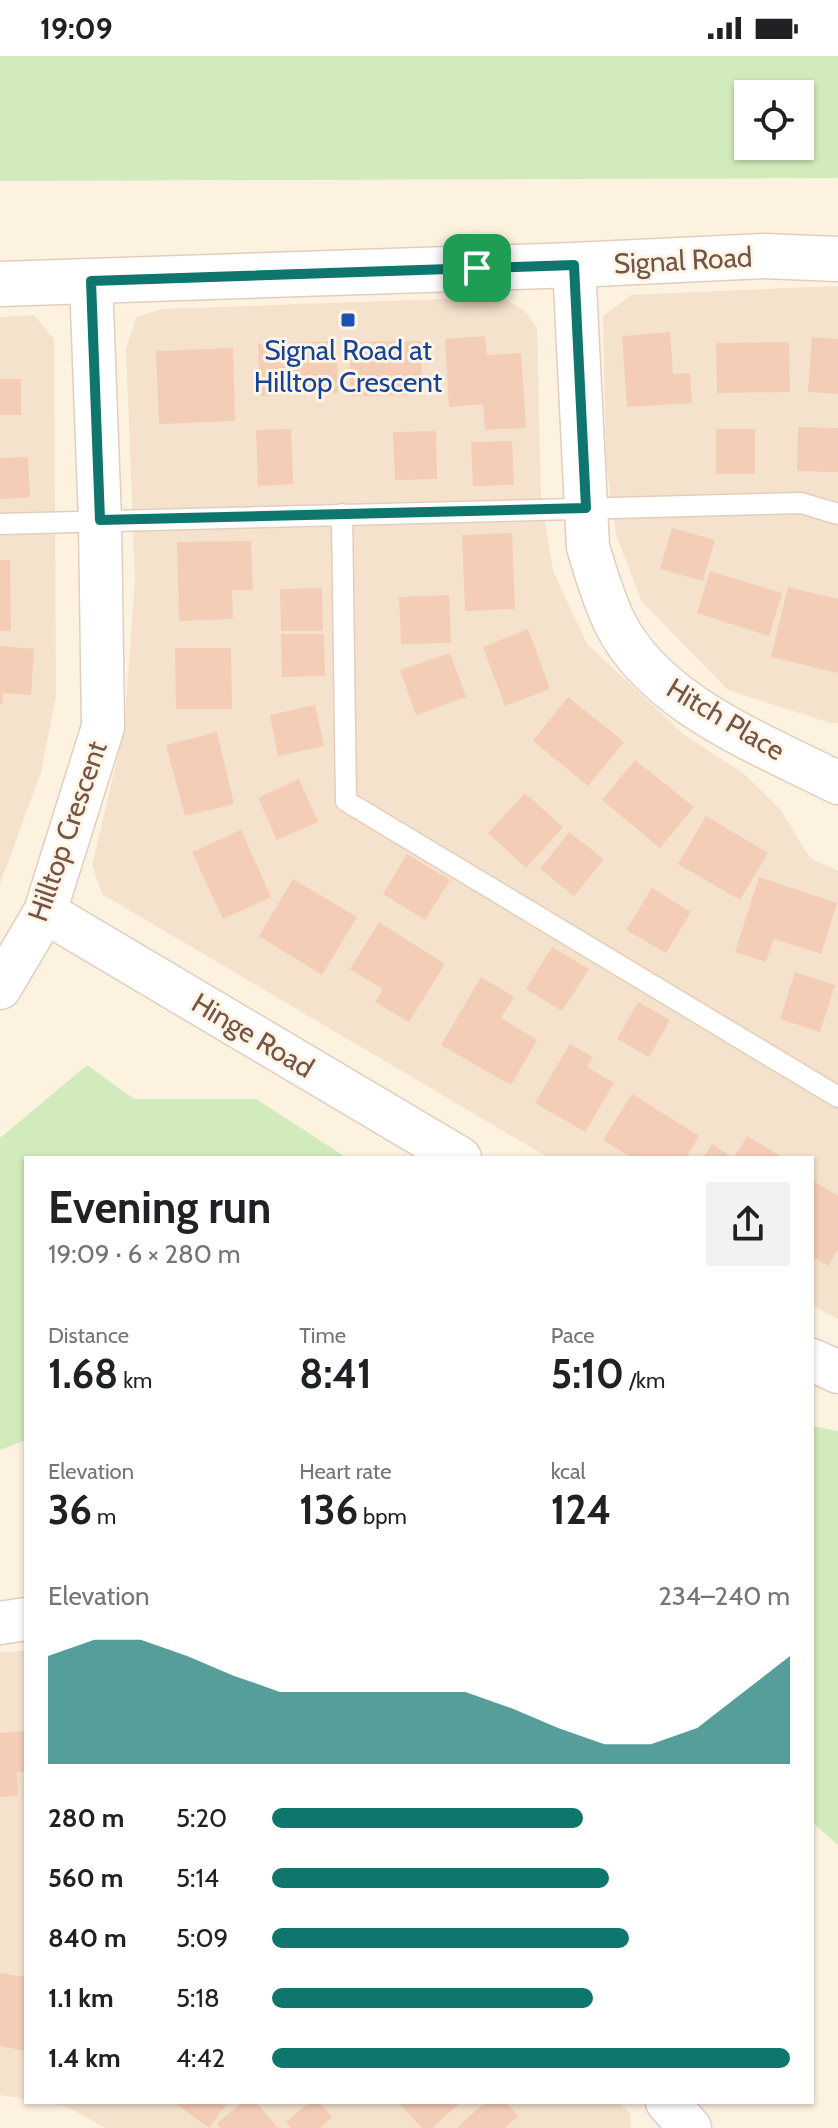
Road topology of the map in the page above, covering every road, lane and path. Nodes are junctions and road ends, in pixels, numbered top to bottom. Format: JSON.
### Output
{"nodes":[{"id":1,"x":838,"y":259,"type":"edge"},
{"id":2,"x":574,"y":265,"type":"junction"},
{"id":3,"x":91,"y":281,"type":"junction"},
{"id":4,"x":0,"y":284,"type":"edge"},
{"id":5,"x":586,"y":508,"type":"junction"},
{"id":6,"x":342,"y":514,"type":"junction"},
{"id":7,"x":838,"y":514,"type":"edge"},
{"id":8,"x":100,"y":520,"type":"junction"},
{"id":9,"x":0,"y":524,"type":"edge"},
{"id":10,"x":838,"y":783,"type":"edge"},
{"id":11,"x":45,"y":912,"type":"junction"},
{"id":12,"x":0,"y":988,"type":"edge"},
{"id":13,"x":838,"y":1097,"type":"edge"},
{"id":14,"x":457,"y":1156,"type":"edge"},
{"id":15,"x":814,"y":1361,"type":"edge"},
{"id":16,"x":838,"y":1372,"type":"edge"},
{"id":17,"x":24,"y":1619,"type":"edge"},
{"id":18,"x":0,"y":1623,"type":"edge"},
{"id":19,"x":669,"y":2104,"type":"edge"},
{"id":20,"x":690,"y":2128,"type":"edge"}],
"edges":[{"from":1,"to":2,"type":"street","name":"Signal Road"},
{"from":2,"to":3,"type":"street","name":"Signal Road"},
{"from":2,"to":5,"type":"street","name":"Hitch Place"},
{"from":3,"to":4,"type":"street","name":"Signal Road"},
{"from":3,"to":8,"type":"street","name":"Hilltop Crescent"},
{"from":5,"to":6,"type":"lane"},
{"from":5,"to":7,"type":"lane"},
{"from":5,"to":10,"type":"street","name":"Hitch Place"},
{"from":6,"to":8,"type":"lane"},
{"from":6,"to":13,"type":"lane"},
{"from":8,"to":9,"type":"lane"},
{"from":8,"to":11,"type":"street","name":"Hilltop Crescent"},
{"from":11,"to":12,"type":"street","name":"Hilltop Crescent"},
{"from":11,"to":14,"type":"street","name":"Hinge Road"},
{"from":15,"to":16,"type":"street"},
{"from":17,"to":18,"type":"street"},
{"from":19,"to":20,"type":"street"}]}
